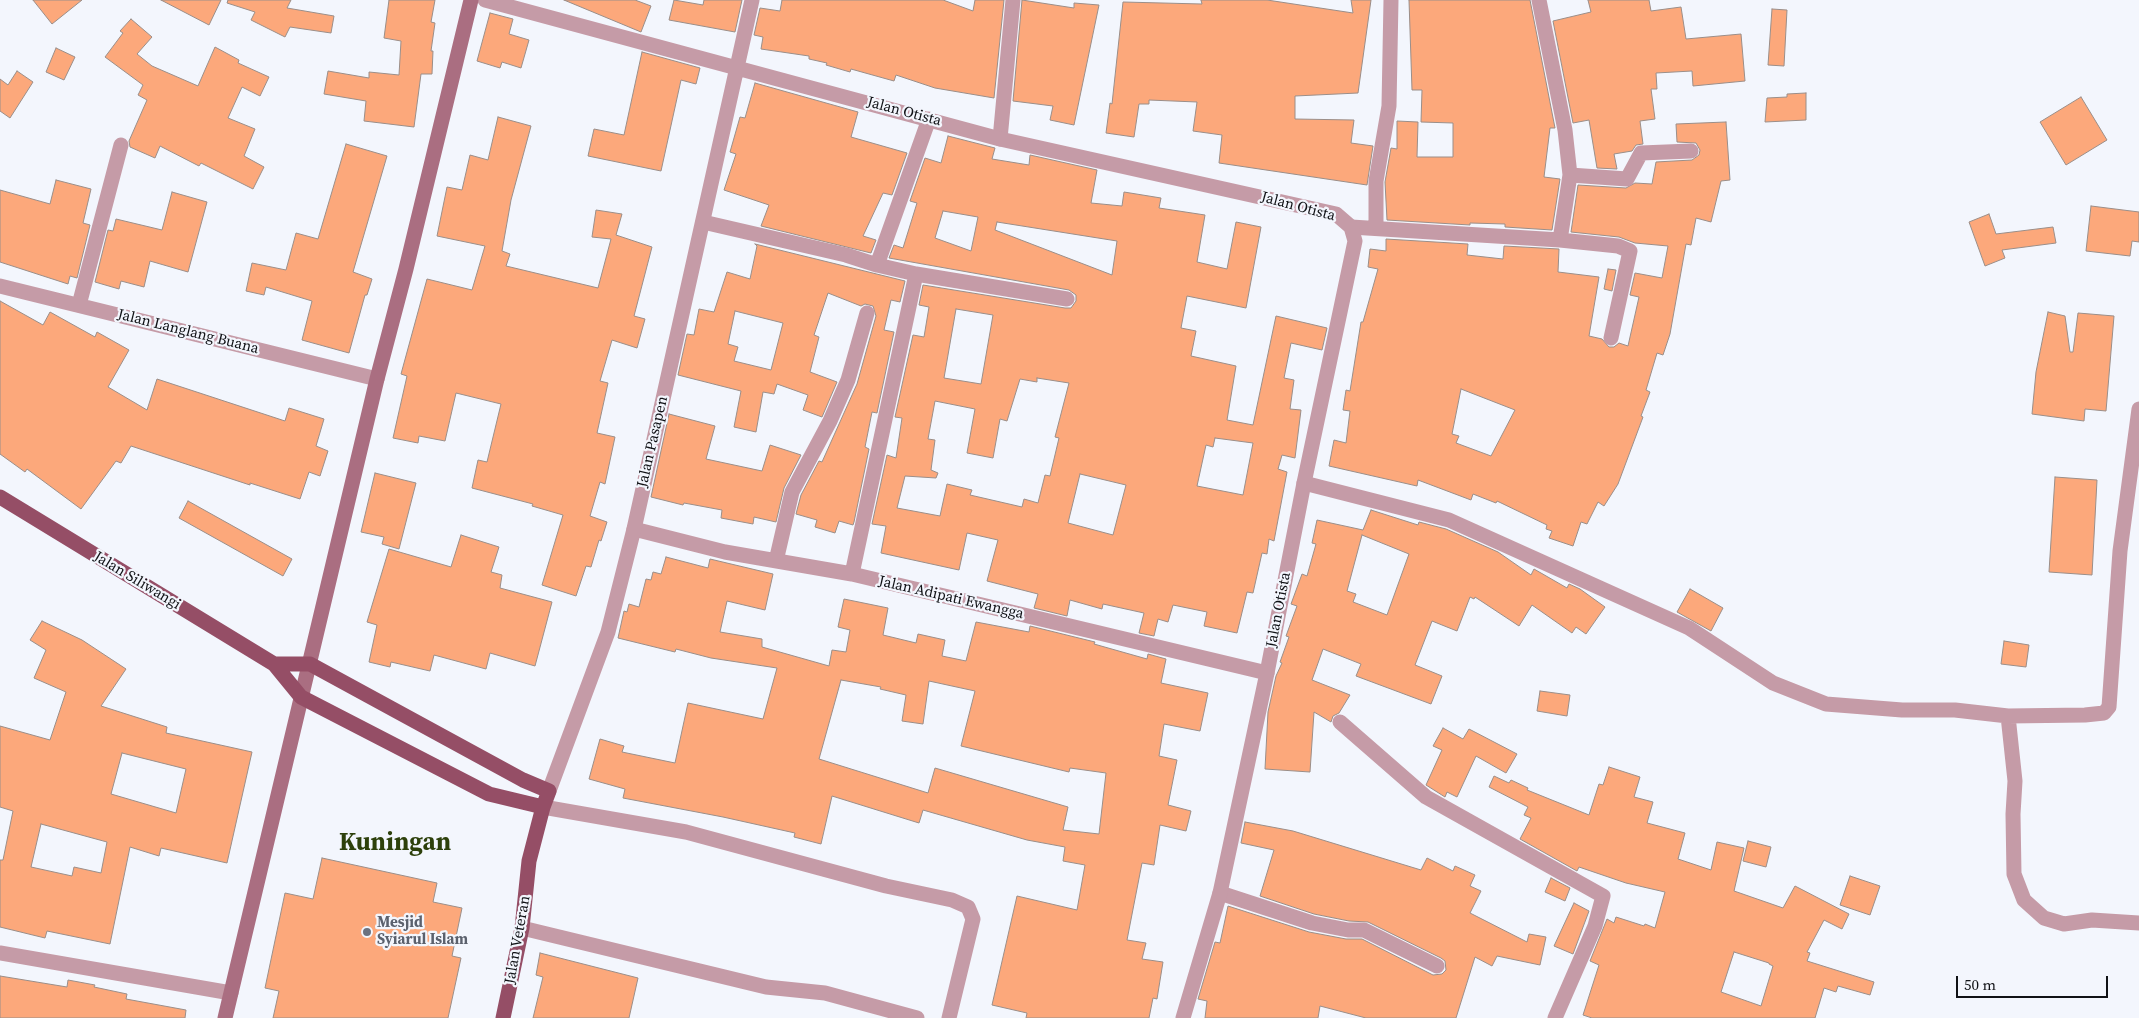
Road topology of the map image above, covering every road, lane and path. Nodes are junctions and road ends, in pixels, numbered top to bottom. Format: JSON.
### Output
{"nodes":[{"id":1,"x":471,"y":0,"type":"edge"},
{"id":2,"x":485,"y":0,"type":"edge"},
{"id":3,"x":752,"y":0,"type":"edge"},
{"id":4,"x":1013,"y":0,"type":"edge"},
{"id":5,"x":1391,"y":0,"type":"edge"},
{"id":6,"x":1539,"y":0,"type":"edge"},
{"id":7,"x":737,"y":69,"type":"junction"},
{"id":8,"x":929,"y":119,"type":"junction"},
{"id":9,"x":1000,"y":139,"type":"junction"},
{"id":10,"x":121,"y":145,"type":"dead end"},
{"id":11,"x":1691,"y":151,"type":"dead end"},
{"id":12,"x":1570,"y":175,"type":"junction"},
{"id":13,"x":703,"y":222,"type":"junction"},
{"id":14,"x":1351,"y":227,"type":"junction"},
{"id":15,"x":1376,"y":228,"type":"junction"},
{"id":16,"x":1560,"y":240,"type":"junction"},
{"id":17,"x":877,"y":265,"type":"junction"},
{"id":18,"x":916,"y":274,"type":"junction"},
{"id":19,"x":0,"y":286,"type":"edge"},
{"id":20,"x":1067,"y":300,"type":"dead end"},
{"id":21,"x":79,"y":305,"type":"junction"},
{"id":22,"x":867,"y":313,"type":"dead end"},
{"id":23,"x":1611,"y":338,"type":"dead end"},
{"id":24,"x":377,"y":379,"type":"junction"},
{"id":25,"x":2139,"y":409,"type":"edge"},
{"id":26,"x":1304,"y":483,"type":"junction"},
{"id":27,"x":0,"y":497,"type":"edge"},
{"id":28,"x":634,"y":529,"type":"junction"},
{"id":29,"x":776,"y":560,"type":"junction"},
{"id":30,"x":852,"y":574,"type":"junction"},
{"id":31,"x":274,"y":664,"type":"junction"},
{"id":32,"x":310,"y":664,"type":"junction"},
{"id":33,"x":1267,"y":673,"type":"junction"},
{"id":34,"x":301,"y":696,"type":"junction"},
{"id":35,"x":2008,"y":716,"type":"junction"},
{"id":36,"x":1340,"y":722,"type":"dead end"},
{"id":37,"x":549,"y":791,"type":"junction"},
{"id":38,"x":543,"y":807,"type":"junction"},
{"id":39,"x":1220,"y":893,"type":"junction"},
{"id":40,"x":2139,"y":923,"type":"edge"},
{"id":41,"x":522,"y":928,"type":"junction"},
{"id":42,"x":0,"y":953,"type":"edge"},
{"id":43,"x":1437,"y":966,"type":"dead end"},
{"id":44,"x":231,"y":993,"type":"junction"},
{"id":45,"x":225,"y":1018,"type":"edge"},
{"id":46,"x":503,"y":1018,"type":"edge"},
{"id":47,"x":917,"y":1018,"type":"edge"},
{"id":48,"x":949,"y":1018,"type":"edge"},
{"id":49,"x":1183,"y":1018,"type":"edge"},
{"id":50,"x":1555,"y":1018,"type":"edge"}],
"edges":[{"from":1,"to":24,"type":"main road"},
{"from":2,"to":7,"type":"street","name":"Jalan Otista"},
{"from":3,"to":7,"type":"street","name":"Jalan Pasapen"},
{"from":4,"to":9,"type":"street"},
{"from":5,"to":15,"type":"street"},
{"from":6,"to":12,"type":"street"},
{"from":7,"to":8,"type":"street","name":"Jalan Otista"},
{"from":7,"to":13,"type":"street","name":"Jalan Pasapen"},
{"from":8,"to":9,"type":"street","name":"Jalan Otista"},
{"from":8,"to":17,"type":"street"},
{"from":9,"to":14,"type":"street","name":"Jalan Otista"},
{"from":10,"to":21,"type":"street"},
{"from":11,"to":12,"type":"street"},
{"from":12,"to":16,"type":"street"},
{"from":13,"to":17,"type":"street"},
{"from":13,"to":28,"type":"street","name":"Jalan Pasapen"},
{"from":14,"to":15,"type":"street"},
{"from":14,"to":26,"type":"street","name":"Jalan Otista"},
{"from":15,"to":16,"type":"street"},
{"from":16,"to":23,"type":"street"},
{"from":17,"to":18,"type":"street"},
{"from":18,"to":20,"type":"street"},
{"from":18,"to":30,"type":"street"},
{"from":19,"to":21,"type":"street","name":"Jalan Langlang Buana"},
{"from":21,"to":24,"type":"street","name":"Jalan Langlang Buana"},
{"from":22,"to":29,"type":"street"},
{"from":24,"to":32,"type":"main road"},
{"from":25,"to":35,"type":"street"},
{"from":26,"to":33,"type":"street","name":"Jalan Otista"},
{"from":26,"to":35,"type":"street"},
{"from":27,"to":31,"type":"main road","name":"Jalan Siliwangi"},
{"from":28,"to":29,"type":"street","name":"Jalan Adipati Ewangga"},
{"from":28,"to":37,"type":"street","name":"Jalan Pasapen"},
{"from":29,"to":30,"type":"street","name":"Jalan Adipati Ewangga"},
{"from":30,"to":33,"type":"street","name":"Jalan Adipati Ewangga"},
{"from":31,"to":32,"type":"main road"},
{"from":31,"to":34,"type":"main road","name":"Jalan Siliwangi"},
{"from":32,"to":34,"type":"main road"},
{"from":32,"to":37,"type":"main road"},
{"from":33,"to":39,"type":"street","name":"Jalan Otista"},
{"from":34,"to":38,"type":"main road","name":"Jalan Siliwangi"},
{"from":34,"to":44,"type":"main road"},
{"from":35,"to":40,"type":"street"},
{"from":36,"to":50,"type":"street"},
{"from":37,"to":38,"type":"main road","name":"Jalan Pasapen"},
{"from":38,"to":41,"type":"main road","name":"Jalan Veteran"},
{"from":38,"to":48,"type":"street"},
{"from":39,"to":43,"type":"street"},
{"from":39,"to":49,"type":"street","name":"Jalan Otista"},
{"from":41,"to":46,"type":"main road","name":"Jalan Veteran"},
{"from":41,"to":47,"type":"street"},
{"from":42,"to":44,"type":"street"},
{"from":44,"to":45,"type":"main road"}]}
